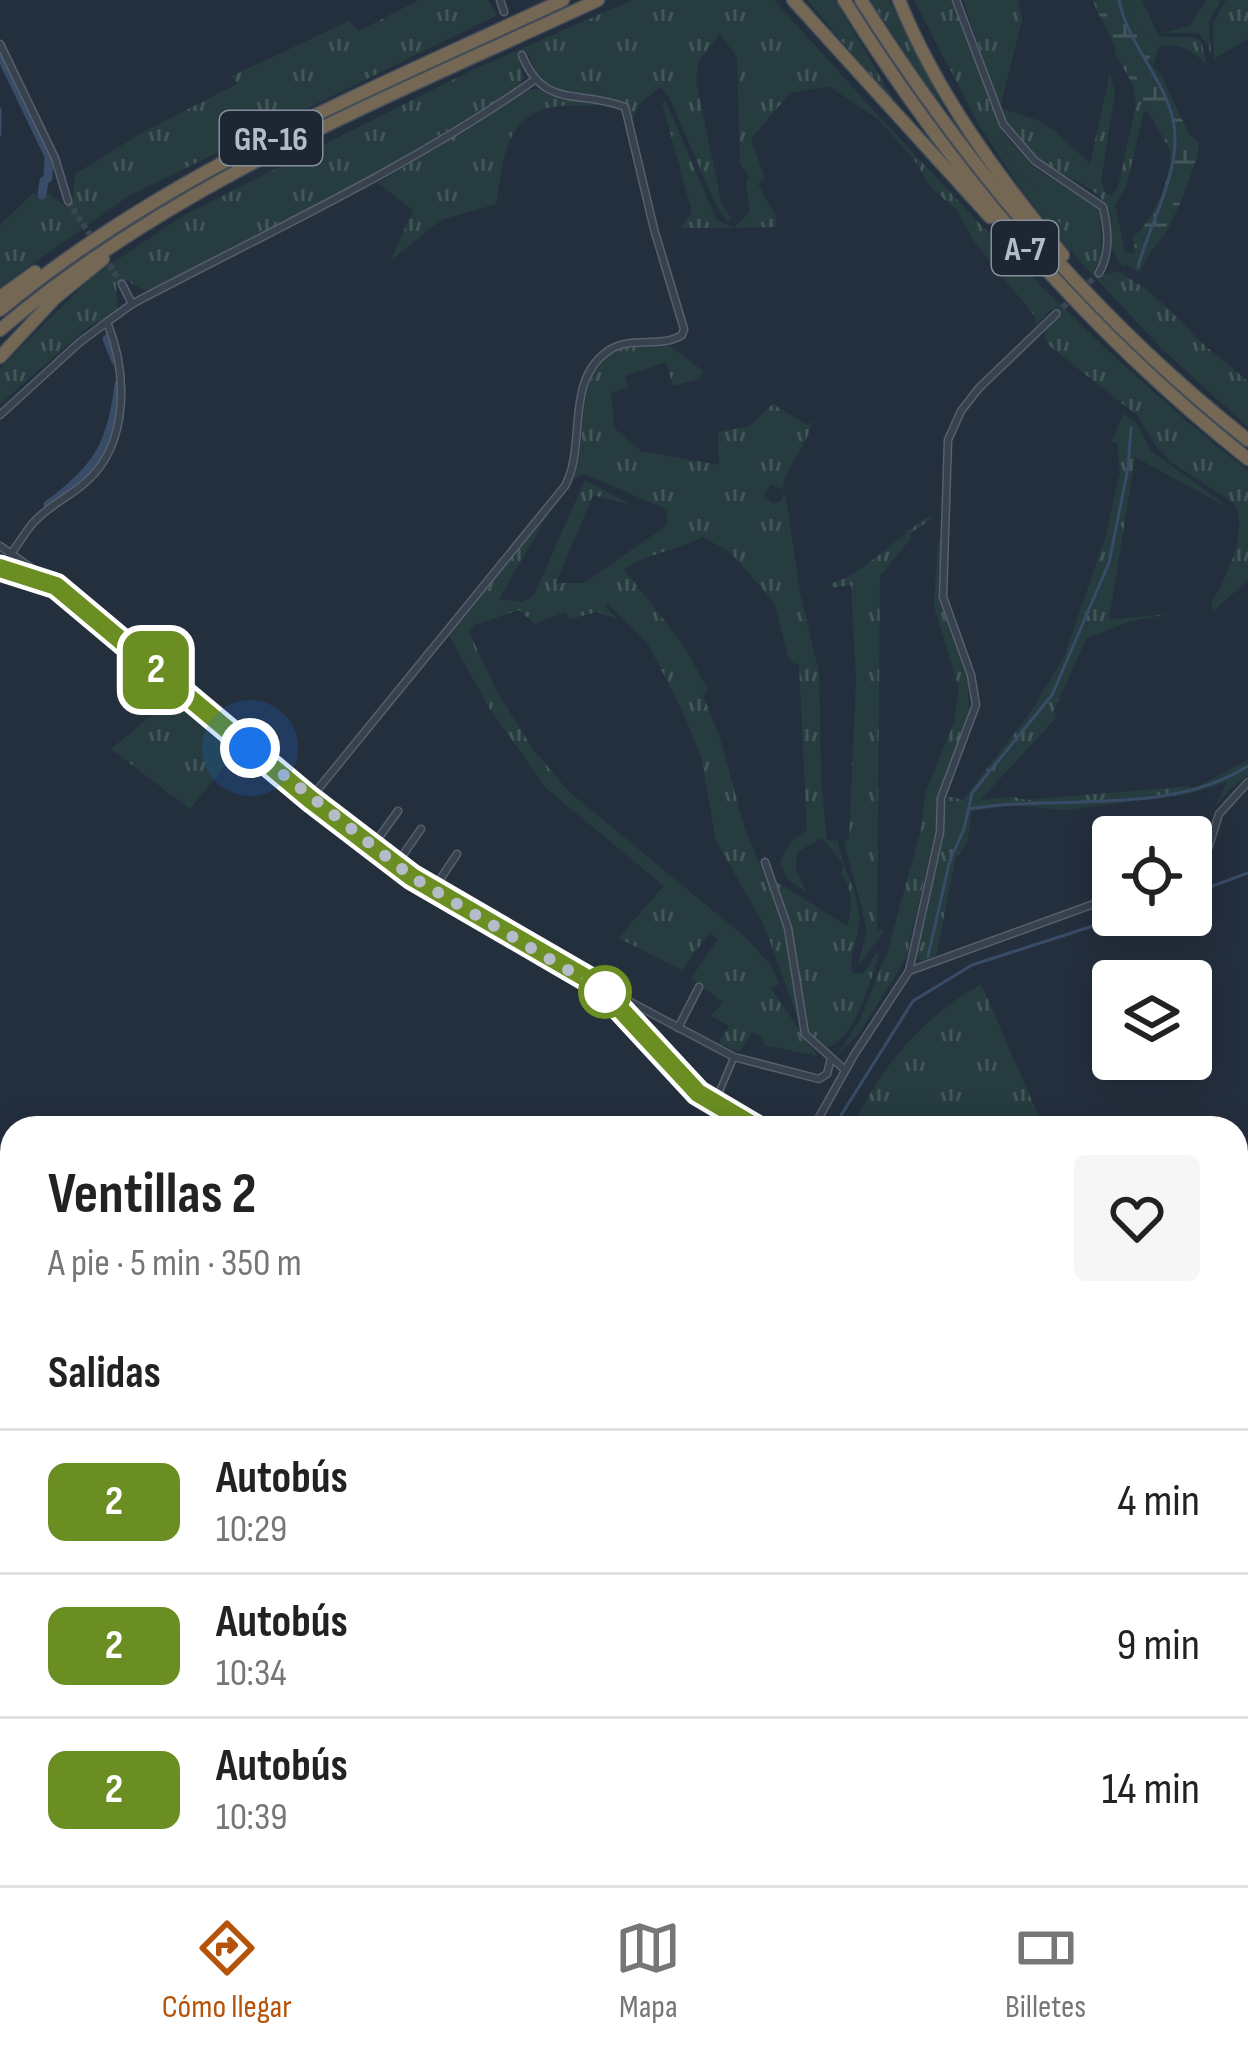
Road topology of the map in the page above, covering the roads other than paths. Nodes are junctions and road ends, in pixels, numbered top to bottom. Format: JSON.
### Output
{"nodes":[{"id":1,"x":500,"y":0,"type":"edge"},
{"id":2,"x":563,"y":0,"type":"edge"},
{"id":3,"x":598,"y":0,"type":"edge"},
{"id":4,"x":793,"y":0,"type":"edge"},
{"id":5,"x":844,"y":0,"type":"edge"},
{"id":6,"x":861,"y":0,"type":"edge"},
{"id":7,"x":899,"y":0,"type":"edge"},
{"id":8,"x":956,"y":0,"type":"edge"},
{"id":9,"x":505,"y":13,"type":"dead end"},
{"id":10,"x":0,"y":44,"type":"edge"},
{"id":11,"x":522,"y":55,"type":"dead end"},
{"id":12,"x":533,"y":81,"type":"junction"},
{"id":13,"x":68,"y":202,"type":"tunnel mouth"},
{"id":14,"x":147,"y":220,"type":"junction"},
{"id":15,"x":1021,"y":244,"type":"junction"},
{"id":16,"x":77,"y":249,"type":"junction"},
{"id":17,"x":1099,"y":273,"type":"tunnel mouth"},
{"id":18,"x":122,"y":284,"type":"tunnel mouth"},
{"id":19,"x":0,"y":298,"type":"edge"},
{"id":20,"x":1092,"y":299,"type":"junction"},
{"id":21,"x":133,"y":304,"type":"junction"},
{"id":22,"x":0,"y":310,"type":"edge"},
{"id":23,"x":1056,"y":314,"type":"tunnel mouth"},
{"id":24,"x":107,"y":322,"type":"junction"},
{"id":25,"x":0,"y":330,"type":"edge"},
{"id":26,"x":0,"y":357,"type":"edge"},
{"id":27,"x":0,"y":415,"type":"edge"},
{"id":28,"x":1248,"y":440,"type":"edge"},
{"id":29,"x":1248,"y":459,"type":"edge"},
{"id":30,"x":0,"y":546,"type":"edge"},
{"id":31,"x":14,"y":554,"type":"junction"},
{"id":32,"x":0,"y":567,"type":"edge"},
{"id":33,"x":56,"y":586,"type":"junction"},
{"id":34,"x":1248,"y":782,"type":"edge"},
{"id":35,"x":310,"y":799,"type":"junction"},
{"id":36,"x":398,"y":812,"type":"dead end"},
{"id":37,"x":422,"y":829,"type":"dead end"},
{"id":38,"x":1212,"y":836,"type":"edge"},
{"id":39,"x":372,"y":847,"type":"junction"},
{"id":40,"x":457,"y":854,"type":"dead end"},
{"id":41,"x":765,"y":862,"type":"dead end"},
{"id":42,"x":396,"y":866,"type":"junction"},
{"id":43,"x":433,"y":890,"type":"junction"},
{"id":44,"x":1092,"y":905,"type":"edge"},
{"id":45,"x":909,"y":970,"type":"junction"},
{"id":46,"x":598,"y":985,"type":"junction"},
{"id":47,"x":699,"y":987,"type":"dead end"},
{"id":48,"x":678,"y":1028,"type":"junction"},
{"id":49,"x":734,"y":1058,"type":"junction"},
{"id":50,"x":831,"y":1058,"type":"junction"},
{"id":51,"x":845,"y":1070,"type":"junction"},
{"id":52,"x":715,"y":1104,"type":"junction"},
{"id":53,"x":736,"y":1116,"type":"edge"},
{"id":54,"x":820,"y":1116,"type":"edge"}],
"edges":[{"from":1,"to":9,"type":"street"},
{"from":2,"to":16,"type":"highway","number":"GR-16"},
{"from":3,"to":14,"type":"highway","number":"GR-16"},
{"from":4,"to":15,"type":"highway"},
{"from":5,"to":15,"type":"highway","number":"A-7"},
{"from":6,"to":20,"type":"highway","number":"A-7"},
{"from":7,"to":20,"type":"highway"},
{"from":8,"to":17,"type":"street"},
{"from":10,"to":13,"type":"street"},
{"from":11,"to":12,"type":"street"},
{"from":12,"to":21,"type":"street"},
{"from":12,"to":35,"type":"street"},
{"from":14,"to":25,"type":"highway","number":"GR-16"},
{"from":14,"to":26,"type":"highway"},
{"from":15,"to":29,"type":"highway","number":"A-7"},
{"from":16,"to":19,"type":"highway"},
{"from":16,"to":22,"type":"highway","number":"GR-16"},
{"from":18,"to":21,"type":"street"},
{"from":20,"to":28,"type":"highway","number":"A-7"},
{"from":21,"to":24,"type":"street"},
{"from":23,"to":45,"type":"street"},
{"from":24,"to":27,"type":"street"},
{"from":24,"to":31,"type":"street"},
{"from":30,"to":31,"type":"street"},
{"from":31,"to":32,"type":"street"},
{"from":31,"to":33,"type":"street"},
{"from":32,"to":33,"type":"street"},
{"from":33,"to":35,"type":"street"},
{"from":34,"to":38,"type":"street"},
{"from":35,"to":39,"type":"street"},
{"from":36,"to":39,"type":"street"},
{"from":37,"to":42,"type":"street"},
{"from":39,"to":42,"type":"street"},
{"from":40,"to":43,"type":"street"},
{"from":41,"to":50,"type":"street"},
{"from":42,"to":43,"type":"street"},
{"from":43,"to":46,"type":"street"},
{"from":44,"to":45,"type":"street"},
{"from":45,"to":51,"type":"street"},
{"from":46,"to":48,"type":"street"},
{"from":46,"to":52,"type":"street"},
{"from":47,"to":48,"type":"street"},
{"from":48,"to":49,"type":"street"},
{"from":49,"to":50,"type":"street"},
{"from":49,"to":52,"type":"street"},
{"from":50,"to":51,"type":"street"},
{"from":51,"to":54,"type":"street"},
{"from":52,"to":53,"type":"street"}]}
